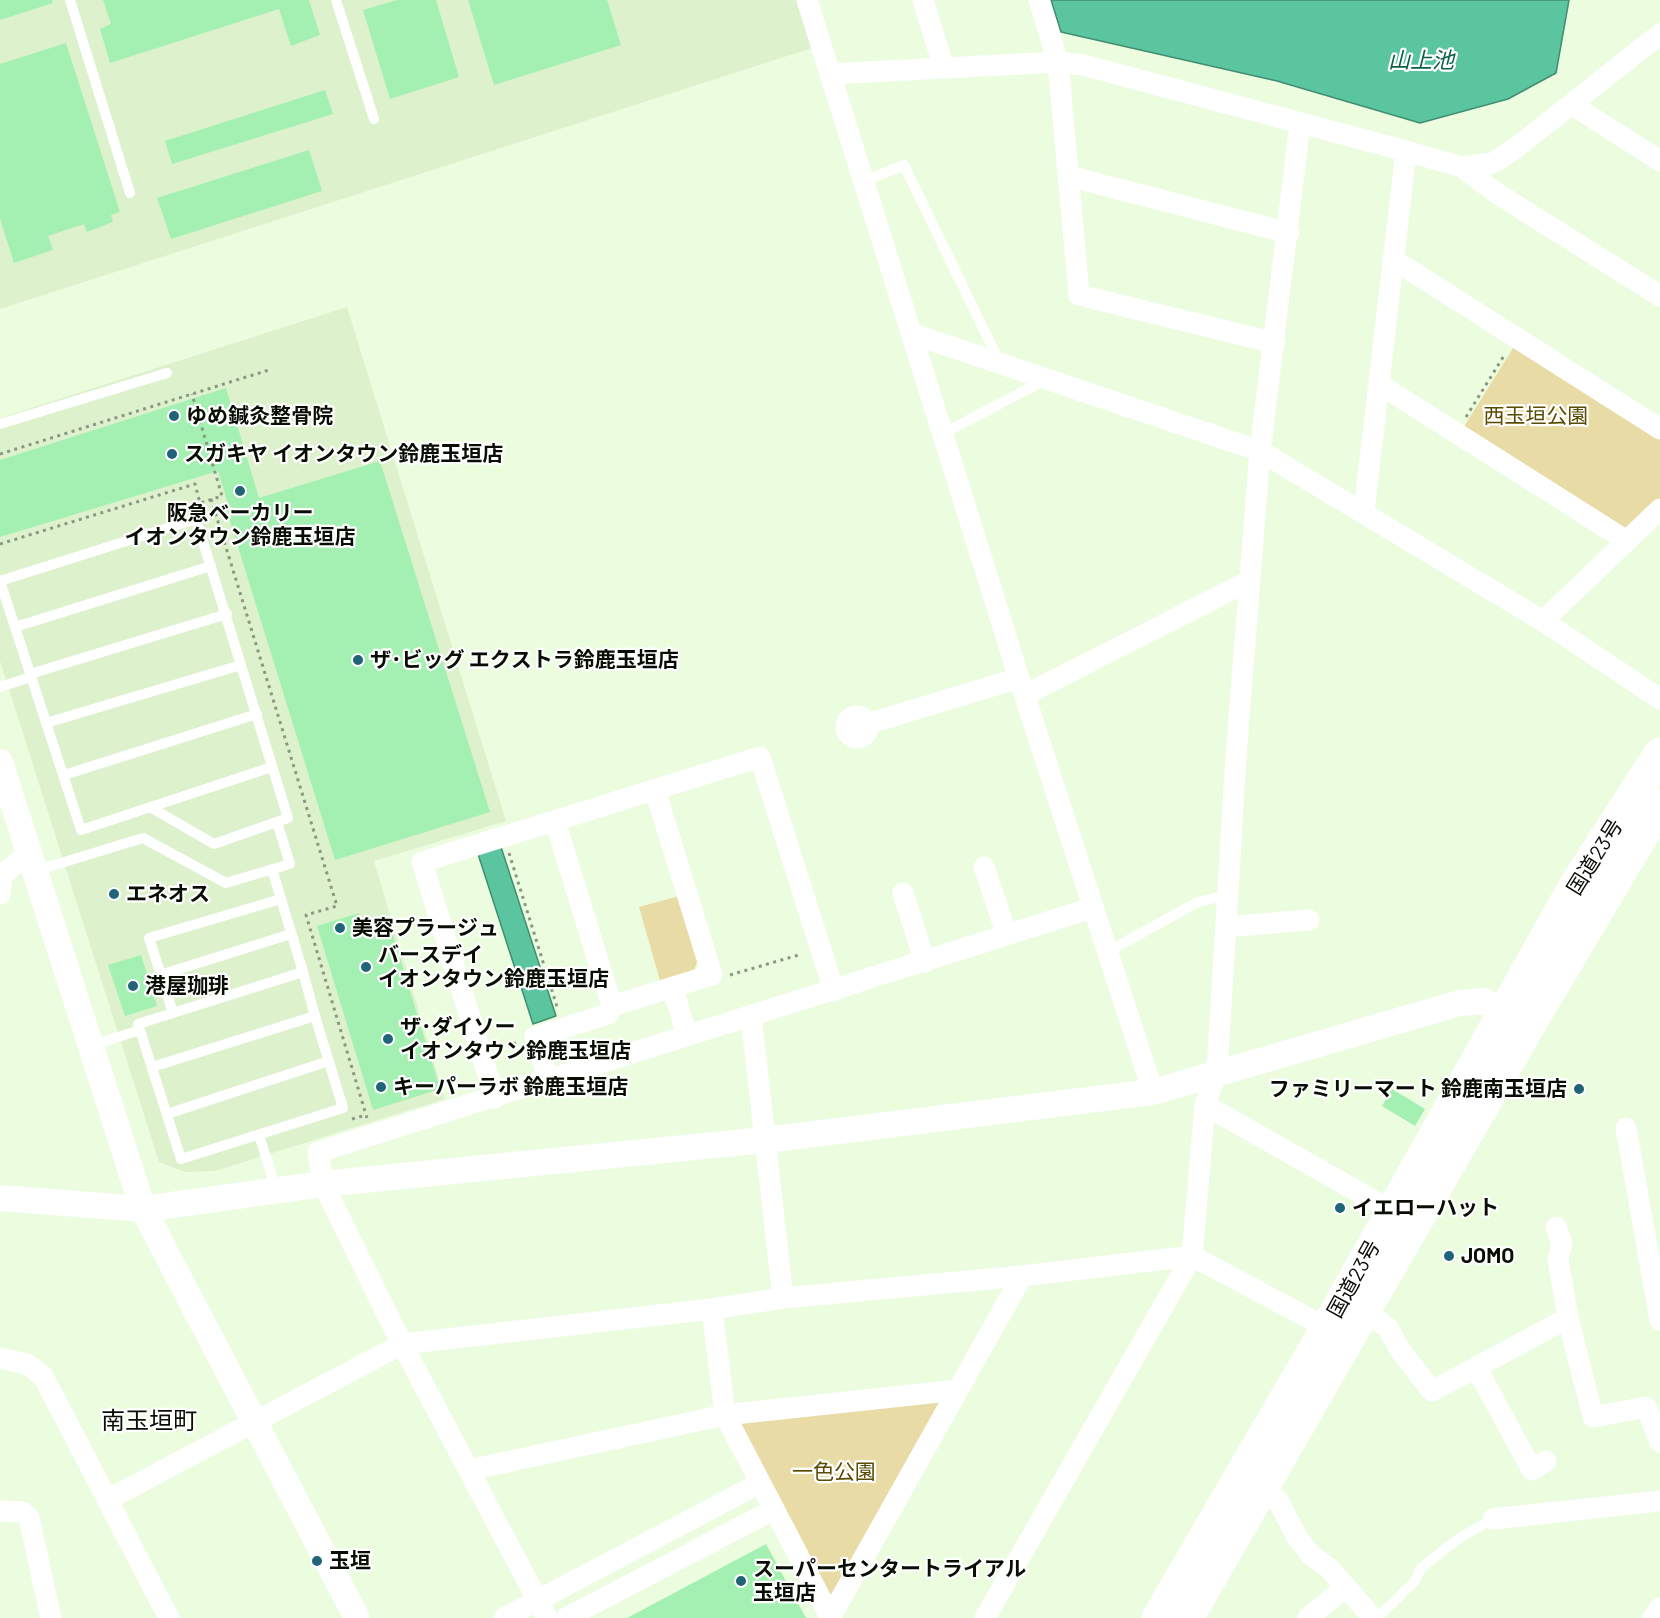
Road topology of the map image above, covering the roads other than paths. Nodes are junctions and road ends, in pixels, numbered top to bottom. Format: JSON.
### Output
{"nodes":[{"id":1,"x":69,"y":0,"type":"edge"},
{"id":2,"x":336,"y":0,"type":"edge"},
{"id":3,"x":807,"y":0,"type":"edge"},
{"id":4,"x":923,"y":0,"type":"edge"},
{"id":5,"x":1039,"y":0,"type":"edge"},
{"id":6,"x":1660,"y":34,"type":"edge"},
{"id":7,"x":1058,"y":62,"type":"junction"},
{"id":8,"x":944,"y":68,"type":"junction"},
{"id":9,"x":830,"y":74,"type":"junction"},
{"id":10,"x":1571,"y":104,"type":"junction"},
{"id":11,"x":374,"y":119,"type":"dead end"},
{"id":12,"x":1300,"y":124,"type":"junction"},
{"id":13,"x":1406,"y":151,"type":"junction"},
{"id":14,"x":1660,"y":161,"type":"edge"},
{"id":15,"x":1462,"y":167,"type":"junction"},
{"id":16,"x":1068,"y":176,"type":"junction"},
{"id":17,"x":864,"y":181,"type":"junction"},
{"id":18,"x":130,"y":193,"type":"dead end"},
{"id":19,"x":1289,"y":233,"type":"junction"},
{"id":20,"x":1394,"y":260,"type":"junction"},
{"id":21,"x":1660,"y":296,"type":"edge"},
{"id":22,"x":913,"y":334,"type":"junction"},
{"id":23,"x":1275,"y":343,"type":"junction"},
{"id":24,"x":1000,"y":364,"type":"junction"},
{"id":25,"x":167,"y":373,"type":"dead end"},
{"id":26,"x":1045,"y":380,"type":"junction"},
{"id":27,"x":1379,"y":384,"type":"junction"},
{"id":28,"x":0,"y":424,"type":"edge"},
{"id":29,"x":1660,"y":429,"type":"edge"},
{"id":30,"x":944,"y":433,"type":"junction"},
{"id":31,"x":1260,"y":451,"type":"junction"},
{"id":32,"x":1660,"y":509,"type":"edge"},
{"id":33,"x":1364,"y":511,"type":"junction"},
{"id":34,"x":1627,"y":541,"type":"junction"},
{"id":35,"x":211,"y":566,"type":"junction"},
{"id":36,"x":1249,"y":581,"type":"junction"},
{"id":37,"x":227,"y":614,"type":"junction"},
{"id":38,"x":1543,"y":621,"type":"junction"},
{"id":39,"x":15,"y":627,"type":"junction"},
{"id":40,"x":241,"y":665,"type":"junction"},
{"id":41,"x":31,"y":676,"type":"junction"},
{"id":42,"x":1022,"y":686,"type":"junction"},
{"id":43,"x":0,"y":687,"type":"edge"},
{"id":44,"x":1660,"y":699,"type":"edge"},
{"id":45,"x":257,"y":714,"type":"junction"},
{"id":46,"x":46,"y":723,"type":"junction"},
{"id":47,"x":867,"y":724,"type":"dead end"},
{"id":48,"x":1660,"y":754,"type":"edge"},
{"id":49,"x":0,"y":762,"type":"edge"},
{"id":50,"x":272,"y":767,"type":"junction"},
{"id":51,"x":64,"y":775,"type":"junction"},
{"id":52,"x":655,"y":790,"type":"junction"},
{"id":53,"x":1660,"y":805,"type":"edge"},
{"id":54,"x":150,"y":807,"type":"junction"},
{"id":55,"x":555,"y":821,"type":"junction"},
{"id":56,"x":277,"y":822,"type":"junction"},
{"id":57,"x":32,"y":864,"type":"junction"},
{"id":58,"x":984,"y":867,"type":"dead end"},
{"id":59,"x":272,"y":869,"type":"junction"},
{"id":60,"x":903,"y":893,"type":"dead end"},
{"id":61,"x":0,"y":894,"type":"edge"},
{"id":62,"x":1228,"y":895,"type":"junction"},
{"id":63,"x":281,"y":898,"type":"junction"},
{"id":64,"x":1092,"y":908,"type":"junction"},
{"id":65,"x":1309,"y":920,"type":"dead end"},
{"id":66,"x":1226,"y":927,"type":"junction"},
{"id":67,"x":291,"y":934,"type":"junction"},
{"id":68,"x":1007,"y":935,"type":"junction"},
{"id":69,"x":1107,"y":952,"type":"junction"},
{"id":70,"x":925,"y":962,"type":"junction"},
{"id":71,"x":303,"y":972,"type":"junction"},
{"id":72,"x":160,"y":975,"type":"junction"},
{"id":73,"x":673,"y":988,"type":"junction"},
{"id":74,"x":834,"y":991,"type":"junction"},
{"id":75,"x":612,"y":1006,"type":"junction"},
{"id":76,"x":173,"y":1013,"type":"junction"},
{"id":77,"x":315,"y":1016,"type":"junction"},
{"id":78,"x":751,"y":1016,"type":"junction"},
{"id":79,"x":1517,"y":1020,"type":"junction"},
{"id":80,"x":140,"y":1030,"type":"junction"},
{"id":81,"x":687,"y":1036,"type":"junction"},
{"id":82,"x":90,"y":1046,"type":"junction"},
{"id":83,"x":329,"y":1061,"type":"junction"},
{"id":84,"x":152,"y":1067,"type":"junction"},
{"id":85,"x":1217,"y":1072,"type":"junction"},
{"id":86,"x":549,"y":1080,"type":"junction"},
{"id":87,"x":1153,"y":1092,"type":"junction"},
{"id":88,"x":495,"y":1098,"type":"junction"},
{"id":89,"x":1205,"y":1105,"type":"junction"},
{"id":90,"x":167,"y":1114,"type":"junction"},
{"id":91,"x":1626,"y":1128,"type":"dead end"},
{"id":92,"x":259,"y":1135,"type":"junction"},
{"id":93,"x":765,"y":1140,"type":"junction"},
{"id":94,"x":323,"y":1184,"type":"junction"},
{"id":95,"x":276,"y":1189,"type":"junction"},
{"id":96,"x":0,"y":1198,"type":"edge"},
{"id":97,"x":143,"y":1209,"type":"junction"},
{"id":98,"x":1392,"y":1211,"type":"junction"},
{"id":99,"x":1556,"y":1227,"type":"dead end"},
{"id":100,"x":1192,"y":1256,"type":"junction"},
{"id":101,"x":1022,"y":1276,"type":"junction"},
{"id":102,"x":783,"y":1298,"type":"junction"},
{"id":103,"x":712,"y":1310,"type":"junction"},
{"id":104,"x":1364,"y":1310,"type":"junction"},
{"id":105,"x":1568,"y":1318,"type":"junction"},
{"id":106,"x":1660,"y":1320,"type":"edge"},
{"id":107,"x":1327,"y":1328,"type":"junction"},
{"id":108,"x":402,"y":1344,"type":"junction"},
{"id":109,"x":0,"y":1358,"type":"edge"},
{"id":110,"x":1476,"y":1367,"type":"junction"},
{"id":111,"x":958,"y":1390,"type":"junction"},
{"id":112,"x":1654,"y":1408,"type":"edge"},
{"id":113,"x":725,"y":1415,"type":"junction"},
{"id":114,"x":254,"y":1421,"type":"junction"},
{"id":115,"x":1660,"y":1442,"type":"edge"},
{"id":116,"x":1546,"y":1461,"type":"dead end"},
{"id":117,"x":469,"y":1470,"type":"junction"},
{"id":118,"x":760,"y":1483,"type":"junction"},
{"id":119,"x":1261,"y":1488,"type":"junction"},
{"id":120,"x":107,"y":1500,"type":"junction"},
{"id":121,"x":1660,"y":1500,"type":"edge"},
{"id":122,"x":773,"y":1510,"type":"junction"},
{"id":123,"x":0,"y":1511,"type":"edge"},
{"id":124,"x":1493,"y":1519,"type":"joint"},
{"id":125,"x":1346,"y":1587,"type":"junction"},
{"id":126,"x":1660,"y":1608,"type":"edge"},
{"id":127,"x":543,"y":1609,"type":"edge"},
{"id":128,"x":51,"y":1618,"type":"edge"},
{"id":129,"x":169,"y":1618,"type":"edge"},
{"id":130,"x":357,"y":1618,"type":"edge"},
{"id":131,"x":504,"y":1618,"type":"edge"},
{"id":132,"x":566,"y":1618,"type":"edge"},
{"id":133,"x":830,"y":1618,"type":"edge"},
{"id":134,"x":985,"y":1618,"type":"edge"},
{"id":135,"x":1158,"y":1618,"type":"edge"},
{"id":136,"x":1187,"y":1618,"type":"edge"},
{"id":137,"x":1308,"y":1618,"type":"edge"},
{"id":138,"x":1375,"y":1618,"type":"edge"},
{"id":139,"x":1653,"y":1618,"type":"edge"}],
"edges":[{"from":1,"to":18,"type":"lane"},
{"from":2,"to":11,"type":"lane"},
{"from":3,"to":9,"type":"street"},
{"from":4,"to":8,"type":"street"},
{"from":5,"to":7,"type":"street"},
{"from":6,"to":10,"type":"street"},
{"from":7,"to":8,"type":"street"},
{"from":7,"to":12,"type":"street"},
{"from":7,"to":16,"type":"street"},
{"from":8,"to":9,"type":"street"},
{"from":9,"to":17,"type":"street"},
{"from":10,"to":14,"type":"street"},
{"from":10,"to":15,"type":"street"},
{"from":12,"to":13,"type":"street"},
{"from":12,"to":19,"type":"street"},
{"from":13,"to":15,"type":"street"},
{"from":13,"to":20,"type":"street"},
{"from":15,"to":21,"type":"street"},
{"from":16,"to":19,"type":"street"},
{"from":16,"to":23,"type":"street"},
{"from":17,"to":22,"type":"street"},
{"from":17,"to":24,"type":"lane"},
{"from":19,"to":23,"type":"street"},
{"from":20,"to":27,"type":"street"},
{"from":20,"to":29,"type":"street"},
{"from":22,"to":24,"type":"street"},
{"from":22,"to":30,"type":"street"},
{"from":23,"to":31,"type":"street"},
{"from":24,"to":26,"type":"street"},
{"from":25,"to":28,"type":"lane"},
{"from":26,"to":30,"type":"lane"},
{"from":26,"to":31,"type":"street"},
{"from":27,"to":33,"type":"street"},
{"from":27,"to":34,"type":"street"},
{"from":30,"to":42,"type":"street"},
{"from":31,"to":33,"type":"street"},
{"from":31,"to":36,"type":"street"},
{"from":32,"to":34,"type":"street"},
{"from":33,"to":38,"type":"street"},
{"from":34,"to":38,"type":"street"},
{"from":35,"to":37,"type":"lane"},
{"from":35,"to":39,"type":"lane"},
{"from":35,"to":39,"type":"lane"},
{"from":36,"to":42,"type":"street"},
{"from":36,"to":62,"type":"street"},
{"from":37,"to":40,"type":"lane"},
{"from":37,"to":41,"type":"lane"},
{"from":38,"to":44,"type":"street"},
{"from":39,"to":41,"type":"lane"},
{"from":40,"to":45,"type":"lane"},
{"from":40,"to":46,"type":"lane"},
{"from":41,"to":43,"type":"lane"},
{"from":41,"to":46,"type":"lane"},
{"from":42,"to":47,"type":"street"},
{"from":42,"to":64,"type":"street"},
{"from":45,"to":50,"type":"lane"},
{"from":45,"to":51,"type":"lane"},
{"from":46,"to":51,"type":"lane"},
{"from":48,"to":79,"type":"highway","name":"国道23号"},
{"from":49,"to":57,"type":"street"},
{"from":50,"to":54,"type":"lane"},
{"from":50,"to":56,"type":"lane"},
{"from":51,"to":54,"type":"lane"},
{"from":52,"to":55,"type":"street"},
{"from":52,"to":73,"type":"street"},
{"from":52,"to":74,"type":"street"},
{"from":53,"to":79,"type":"highway","name":"国道23号"},
{"from":54,"to":56,"type":"lane"},
{"from":55,"to":75,"type":"street"},
{"from":55,"to":88,"type":"street"},
{"from":56,"to":59,"type":"lane"},
{"from":57,"to":59,"type":"lane"},
{"from":57,"to":61,"type":"street"},
{"from":57,"to":82,"type":"street"},
{"from":58,"to":68,"type":"street"},
{"from":59,"to":63,"type":"lane"},
{"from":60,"to":70,"type":"street"},
{"from":62,"to":66,"type":"street"},
{"from":62,"to":69,"type":"lane"},
{"from":63,"to":67,"type":"lane"},
{"from":63,"to":72,"type":"lane"},
{"from":64,"to":68,"type":"street"},
{"from":64,"to":69,"type":"street"},
{"from":65,"to":66,"type":"street"},
{"from":66,"to":85,"type":"street"},
{"from":67,"to":71,"type":"lane"},
{"from":67,"to":72,"type":"lane"},
{"from":68,"to":70,"type":"street"},
{"from":69,"to":87,"type":"street"},
{"from":70,"to":74,"type":"street"},
{"from":71,"to":76,"type":"lane"},
{"from":71,"to":77,"type":"lane"},
{"from":72,"to":76,"type":"lane"},
{"from":73,"to":75,"type":"street"},
{"from":73,"to":81,"type":"street"},
{"from":74,"to":78,"type":"street"},
{"from":75,"to":86,"type":"street"},
{"from":76,"to":80,"type":"lane"},
{"from":77,"to":83,"type":"lane"},
{"from":77,"to":84,"type":"lane"},
{"from":78,"to":81,"type":"street"},
{"from":78,"to":93,"type":"street"},
{"from":79,"to":85,"type":"street"},
{"from":79,"to":98,"type":"highway","name":"国道23号"},
{"from":79,"to":104,"type":"highway","name":"国道23号"},
{"from":80,"to":82,"type":"lane"},
{"from":80,"to":84,"type":"lane"},
{"from":81,"to":86,"type":"street"},
{"from":82,"to":97,"type":"street"},
{"from":83,"to":90,"type":"lane"},
{"from":83,"to":92,"type":"lane"},
{"from":84,"to":90,"type":"lane"},
{"from":85,"to":87,"type":"street"},
{"from":85,"to":89,"type":"street"},
{"from":86,"to":88,"type":"street"},
{"from":87,"to":93,"type":"street"},
{"from":88,"to":94,"type":"street"},
{"from":89,"to":98,"type":"street"},
{"from":89,"to":100,"type":"street"},
{"from":90,"to":92,"type":"lane"},
{"from":91,"to":106,"type":"street"},
{"from":92,"to":95,"type":"lane"},
{"from":93,"to":94,"type":"street"},
{"from":93,"to":102,"type":"street"},
{"from":94,"to":95,"type":"street"},
{"from":94,"to":108,"type":"street"},
{"from":95,"to":97,"type":"street"},
{"from":96,"to":97,"type":"street"},
{"from":97,"to":114,"type":"street"},
{"from":98,"to":107,"type":"highway","name":"国道23号"},
{"from":99,"to":105,"type":"street"},
{"from":100,"to":101,"type":"street"},
{"from":100,"to":107,"type":"street"},
{"from":100,"to":134,"type":"street"},
{"from":101,"to":102,"type":"street"},
{"from":101,"to":111,"type":"street"},
{"from":102,"to":103,"type":"street"},
{"from":103,"to":108,"type":"street"},
{"from":103,"to":113,"type":"street"},
{"from":104,"to":110,"type":"street"},
{"from":104,"to":119,"type":"highway","name":"国道23号"},
{"from":105,"to":110,"type":"street"},
{"from":105,"to":112,"type":"street"},
{"from":107,"to":135,"type":"highway","name":"国道23号"},
{"from":108,"to":114,"type":"street"},
{"from":108,"to":117,"type":"street"},
{"from":109,"to":120,"type":"street"},
{"from":110,"to":116,"type":"street"},
{"from":111,"to":113,"type":"street"},
{"from":111,"to":133,"type":"street"},
{"from":112,"to":115,"type":"street"},
{"from":113,"to":117,"type":"street"},
{"from":113,"to":118,"type":"street"},
{"from":114,"to":120,"type":"street"},
{"from":114,"to":130,"type":"street"},
{"from":117,"to":127,"type":"street"},
{"from":118,"to":122,"type":"street"},
{"from":118,"to":127,"type":"street"},
{"from":119,"to":125,"type":"street"},
{"from":119,"to":136,"type":"highway","name":"国道23号"},
{"from":120,"to":129,"type":"street"},
{"from":121,"to":124,"type":"street"},
{"from":122,"to":132,"type":"street"},
{"from":122,"to":133,"type":"street"},
{"from":123,"to":128,"type":"street"},
{"from":124,"to":138,"type":"lane"},
{"from":125,"to":137,"type":"street"},
{"from":125,"to":138,"type":"street"},
{"from":126,"to":139,"type":"street"},
{"from":127,"to":131,"type":"street"}]}
